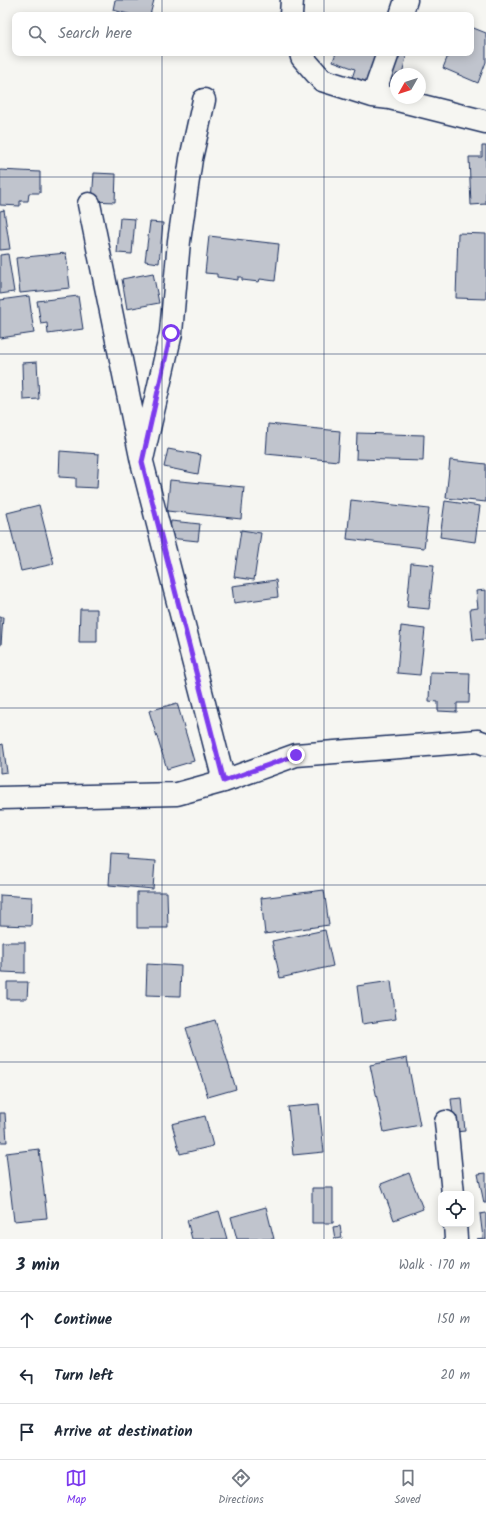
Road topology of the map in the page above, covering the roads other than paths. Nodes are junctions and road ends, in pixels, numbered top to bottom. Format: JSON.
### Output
{"nodes":[{"id":1,"x":292,"y":0,"type":"edge"},
{"id":2,"x":406,"y":0,"type":"edge"},
{"id":3,"x":291,"y":12,"type":"edge"},
{"id":4,"x":402,"y":12,"type":"edge"},
{"id":5,"x":302,"y":56,"type":"edge"},
{"id":6,"x":387,"y":56,"type":"edge"},
{"id":7,"x":373,"y":96,"type":"junction"},
{"id":8,"x":204,"y":100,"type":"dead end"},
{"id":9,"x":486,"y":122,"type":"edge"},
{"id":10,"x":89,"y":204,"type":"dead end"},
{"id":11,"x":142,"y":462,"type":"junction"},
{"id":12,"x":486,"y":744,"type":"edge"},
{"id":13,"x":224,"y":781,"type":"junction"},
{"id":14,"x":0,"y":798,"type":"edge"},
{"id":15,"x":446,"y":1122,"type":"dead end"},
{"id":16,"x":452,"y":1191,"type":"edge"},
{"id":17,"x":455,"y":1227,"type":"edge"},
{"id":18,"x":456,"y":1239,"type":"edge"}],
"edges":[{"from":1,"to":3,"type":"street"},
{"from":2,"to":4,"type":"street"},
{"from":5,"to":7,"type":"street"},
{"from":6,"to":7,"type":"street"},
{"from":7,"to":9,"type":"street"},
{"from":8,"to":11,"type":"street"},
{"from":10,"to":11,"type":"street"},
{"from":11,"to":13,"type":"street"},
{"from":12,"to":13,"type":"street"},
{"from":13,"to":14,"type":"street"},
{"from":15,"to":16,"type":"street"},
{"from":17,"to":18,"type":"street"}]}
